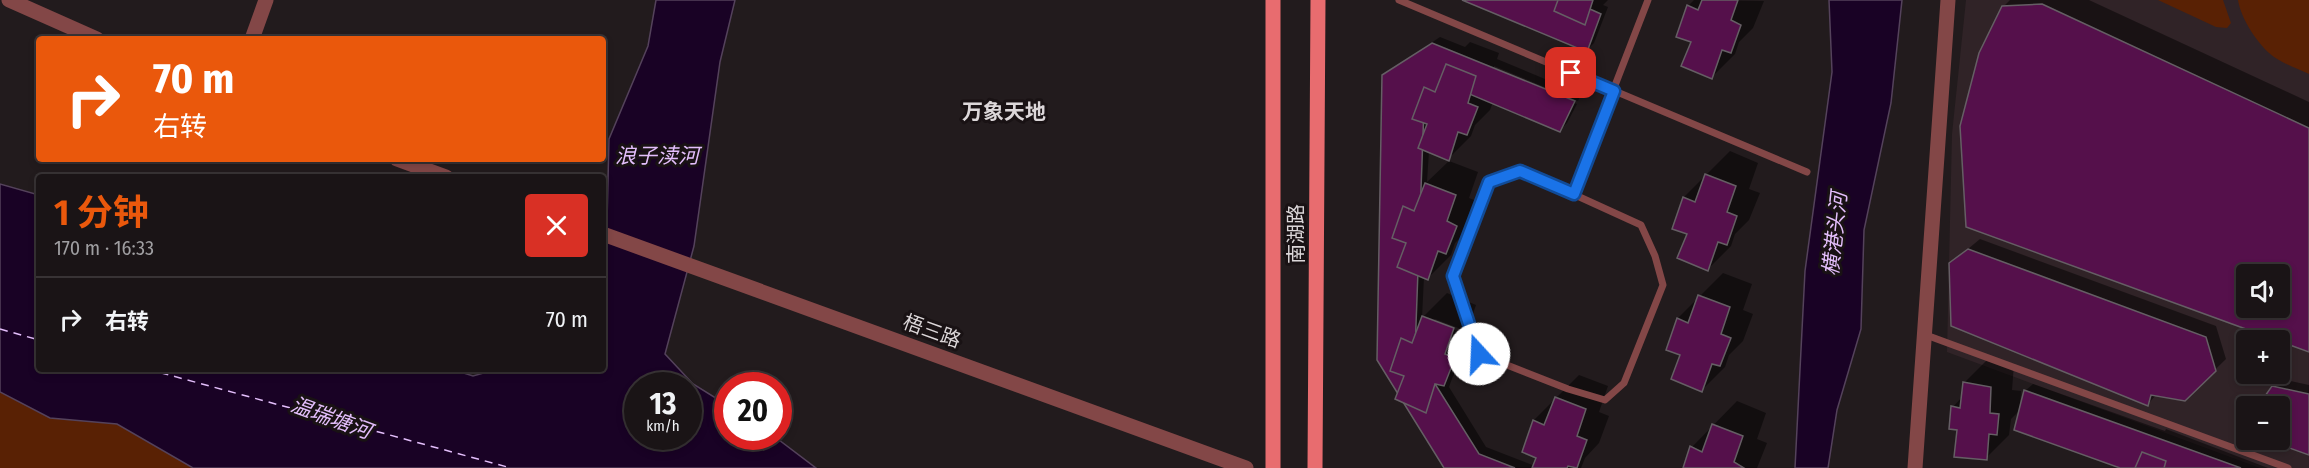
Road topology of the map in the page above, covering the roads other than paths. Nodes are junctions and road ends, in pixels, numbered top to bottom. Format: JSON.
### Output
{"nodes":[{"id":1,"x":9,"y":0,"type":"edge"},
{"id":2,"x":266,"y":0,"type":"edge"},
{"id":3,"x":1273,"y":0,"type":"edge"},
{"id":4,"x":1318,"y":0,"type":"edge"},
{"id":5,"x":1399,"y":0,"type":"edge"},
{"id":6,"x":1648,"y":0,"type":"edge"},
{"id":7,"x":1948,"y":0,"type":"edge"},
{"id":8,"x":90,"y":36,"type":"edge"},
{"id":9,"x":253,"y":36,"type":"edge"},
{"id":10,"x":1614,"y":91,"type":"junction"},
{"id":11,"x":405,"y":162,"type":"edge"},
{"id":12,"x":1807,"y":172,"type":"dead end"},
{"id":13,"x":438,"y":174,"type":"edge"},
{"id":14,"x":1574,"y":194,"type":"junction"},
{"id":15,"x":606,"y":235,"type":"edge"},
{"id":16,"x":1926,"y":335,"type":"junction"},
{"id":17,"x":1246,"y":468,"type":"edge"},
{"id":18,"x":1273,"y":468,"type":"edge"},
{"id":19,"x":1315,"y":468,"type":"edge"},
{"id":20,"x":1915,"y":468,"type":"edge"},
{"id":21,"x":2288,"y":468,"type":"edge"}],
"edges":[{"from":1,"to":8,"type":"street"},
{"from":2,"to":9,"type":"street"},
{"from":3,"to":18,"type":"main road","name":"南湖路"},
{"from":4,"to":19,"type":"main road","name":"南湖路"},
{"from":5,"to":10,"type":"lane"},
{"from":6,"to":10,"type":"lane"},
{"from":7,"to":16,"type":"street"},
{"from":10,"to":12,"type":"lane"},
{"from":10,"to":14,"type":"lane"},
{"from":11,"to":13,"type":"street"},
{"from":14,"to":14,"type":"lane"},
{"from":15,"to":17,"type":"street","name":"梧三路"},
{"from":16,"to":20,"type":"street"},
{"from":16,"to":21,"type":"lane"}]}
